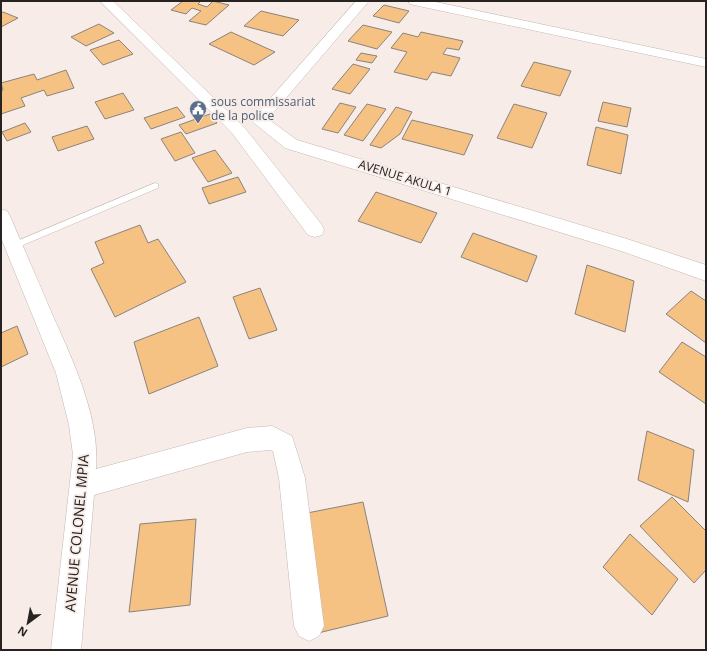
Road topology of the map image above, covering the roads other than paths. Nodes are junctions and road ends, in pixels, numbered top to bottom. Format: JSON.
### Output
{"nodes":[{"id":1,"x":106,"y":1,"type":"edge"},
{"id":2,"x":363,"y":1,"type":"edge"},
{"id":3,"x":414,"y":1,"type":"edge"},
{"id":4,"x":706,"y":63,"type":"edge"},
{"id":5,"x":260,"y":120,"type":"junction"},
{"id":6,"x":238,"y":130,"type":"junction"},
{"id":7,"x":155,"y":186,"type":"dead end"},
{"id":8,"x":1,"y":216,"type":"edge"},
{"id":9,"x":315,"y":230,"type":"dead end"},
{"id":10,"x":14,"y":246,"type":"junction"},
{"id":11,"x":706,"y":273,"type":"edge"},
{"id":12,"x":82,"y":486,"type":"junction"},
{"id":13,"x":309,"y":626,"type":"dead end"},
{"id":14,"x":66,"y":650,"type":"edge"}],
"edges":[{"from":1,"to":6,"type":"street"},
{"from":2,"to":5,"type":"street"},
{"from":3,"to":4,"type":"street"},
{"from":5,"to":6,"type":"street"},
{"from":5,"to":11,"type":"street","name":"AVENUE AKULA 1"},
{"from":6,"to":9,"type":"street"},
{"from":7,"to":10,"type":"lane"},
{"from":8,"to":10,"type":"street","name":"AVENUE COLONEL MPIA"},
{"from":10,"to":12,"type":"street","name":"AVENUE COLONEL MPIA"},
{"from":12,"to":13,"type":"street"},
{"from":12,"to":14,"type":"street","name":"AVENUE COLONEL MPIA"}]}
